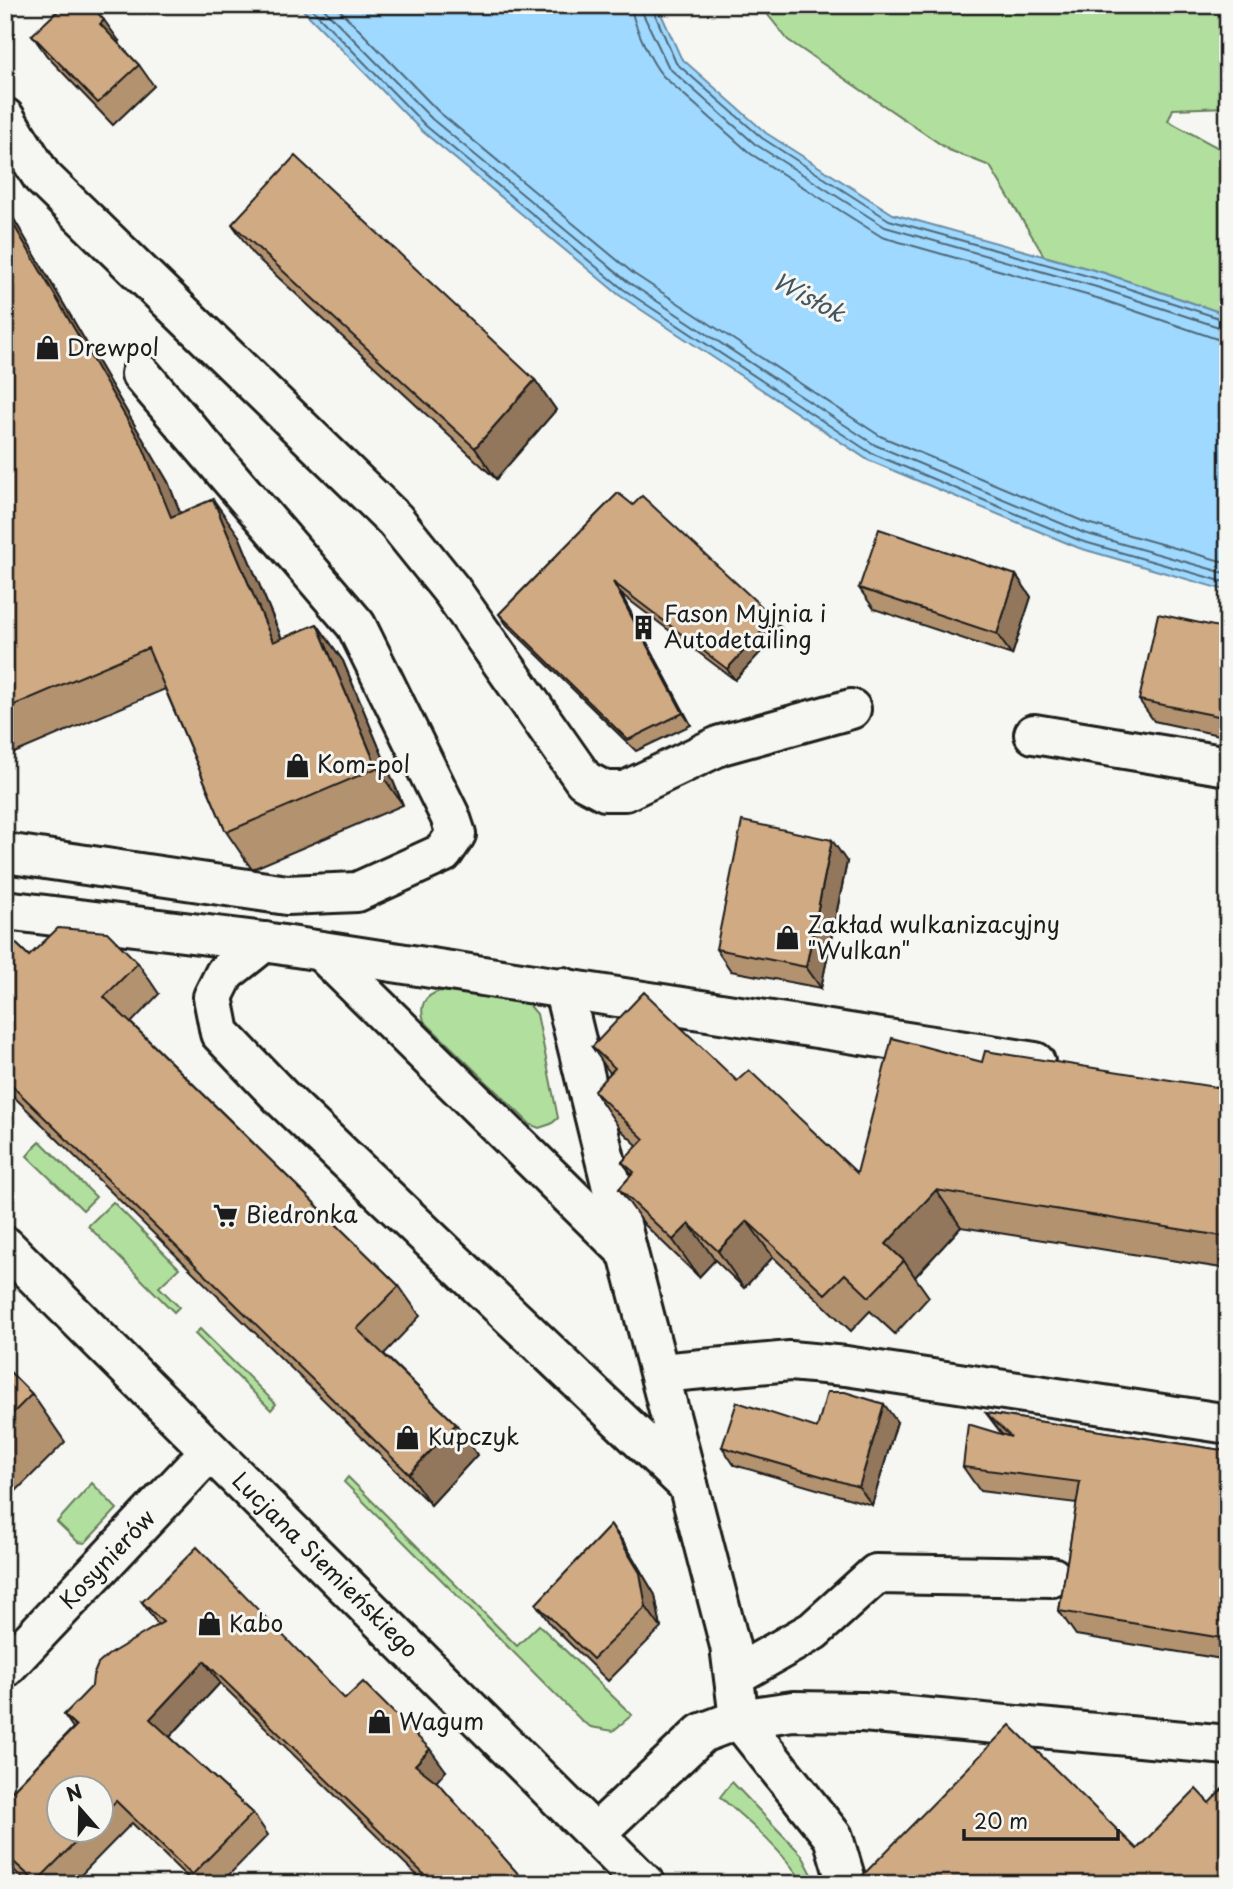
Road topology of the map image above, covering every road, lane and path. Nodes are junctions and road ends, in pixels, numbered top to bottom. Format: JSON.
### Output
{"nodes":[{"id":1,"x":5,"y":118,"type":"edge"},
{"id":2,"x":141,"y":374,"type":"dead end"},
{"id":3,"x":851,"y":709,"type":"dead end"},
{"id":4,"x":1034,"y":734,"type":"dead end"},
{"id":5,"x":1228,"y":766,"type":"edge"},
{"id":6,"x":5,"y":853,"type":"edge"},
{"id":7,"x":5,"y":910,"type":"edge"},
{"id":8,"x":264,"y":942,"type":"junction"},
{"id":9,"x":321,"y":951,"type":"junction"},
{"id":10,"x":564,"y":987,"type":"junction"},
{"id":11,"x":1076,"y":1068,"type":"edge"},
{"id":12,"x":5,"y":1246,"type":"edge"},
{"id":13,"x":628,"y":1253,"type":"junction"},
{"id":14,"x":660,"y":1373,"type":"junction"},
{"id":15,"x":1223,"y":1423,"type":"dead end"},
{"id":16,"x":209,"y":1452,"type":"junction"},
{"id":17,"x":688,"y":1485,"type":"junction"},
{"id":18,"x":1052,"y":1577,"type":"dead end"},
{"id":19,"x":5,"y":1668,"type":"edge"},
{"id":20,"x":734,"y":1676,"type":"junction"},
{"id":21,"x":739,"y":1719,"type":"junction"},
{"id":22,"x":1228,"y":1745,"type":"edge"},
{"id":23,"x":596,"y":1833,"type":"junction"},
{"id":24,"x":645,"y":1884,"type":"edge"},
{"id":25,"x":848,"y":1884,"type":"edge"}],
"edges":[{"from":1,"to":3,"type":"street"},
{"from":2,"to":6,"type":"street"},
{"from":4,"to":5,"type":"street"},
{"from":7,"to":8,"type":"street"},
{"from":8,"to":9,"type":"street"},
{"from":8,"to":17,"type":"street"},
{"from":9,"to":10,"type":"street"},
{"from":9,"to":13,"type":"street"},
{"from":10,"to":11,"type":"street"},
{"from":10,"to":13,"type":"street"},
{"from":12,"to":16,"type":"street","name":"Lucjana Siemieńskiego"},
{"from":13,"to":14,"type":"street"},
{"from":14,"to":15,"type":"street"},
{"from":14,"to":17,"type":"street"},
{"from":16,"to":19,"type":"street","name":"Kosynierów"},
{"from":16,"to":23,"type":"street","name":"Lucjana Siemieńskiego"},
{"from":17,"to":20,"type":"street"},
{"from":18,"to":20,"type":"street"},
{"from":20,"to":21,"type":"street"},
{"from":21,"to":22,"type":"street"},
{"from":21,"to":23,"type":"street"},
{"from":21,"to":25,"type":"street"},
{"from":23,"to":24,"type":"street","name":"Lucjana Siemieńskiego"}]}
